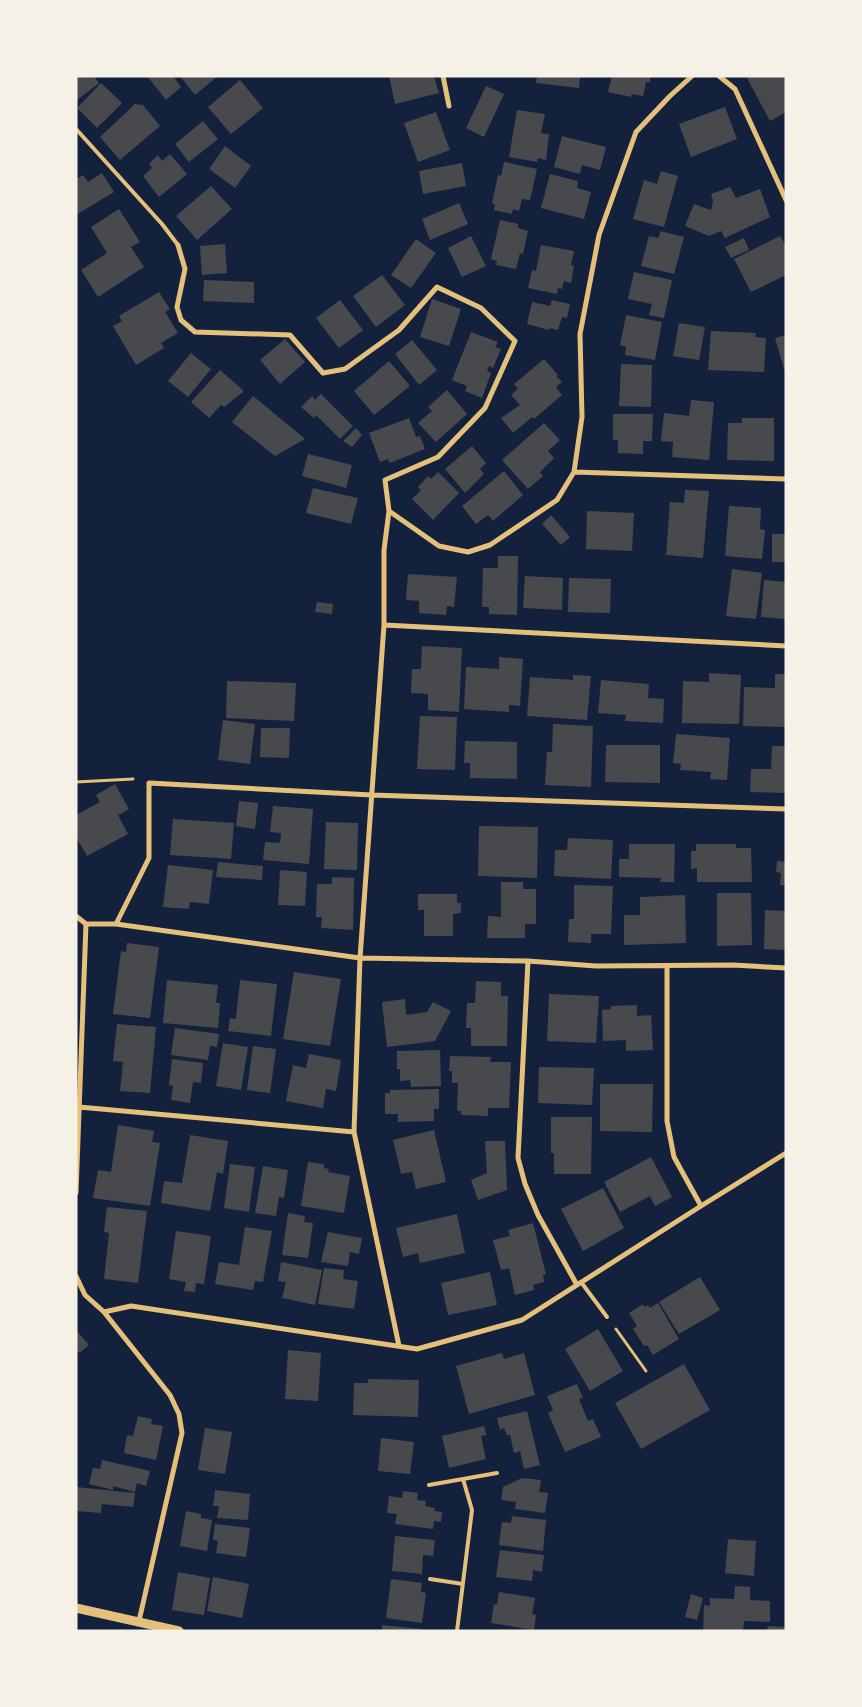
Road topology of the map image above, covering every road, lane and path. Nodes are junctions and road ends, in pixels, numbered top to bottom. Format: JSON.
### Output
{"nodes":[{"id":1,"x":443,"y":76,"type":"edge"},
{"id":2,"x":692,"y":76,"type":"edge"},
{"id":3,"x":719,"y":76,"type":"edge"},
{"id":4,"x":449,"y":106,"type":"dead end"},
{"id":5,"x":76,"y":129,"type":"edge"},
{"id":6,"x":786,"y":200,"type":"edge"},
{"id":7,"x":178,"y":245,"type":"joint"},
{"id":8,"x":574,"y":472,"type":"junction"},
{"id":9,"x":786,"y":478,"type":"edge"},
{"id":10,"x":390,"y":511,"type":"junction"},
{"id":11,"x":384,"y":625,"type":"junction"},
{"id":12,"x":786,"y":646,"type":"edge"},
{"id":13,"x":76,"y":782,"type":"edge"},
{"id":14,"x":149,"y":783,"type":"junction"},
{"id":15,"x":372,"y":795,"type":"junction"},
{"id":16,"x":786,"y":809,"type":"edge"},
{"id":17,"x":76,"y":916,"type":"edge"},
{"id":18,"x":86,"y":924,"type":"junction"},
{"id":19,"x":116,"y":924,"type":"junction"},
{"id":20,"x":360,"y":958,"type":"junction"},
{"id":21,"x":528,"y":961,"type":"junction"},
{"id":22,"x":667,"y":966,"type":"junction"},
{"id":23,"x":786,"y":968,"type":"edge"},
{"id":24,"x":79,"y":1107,"type":"junction"},
{"id":25,"x":354,"y":1132,"type":"junction"},
{"id":26,"x":786,"y":1153,"type":"edge"},
{"id":27,"x":76,"y":1193,"type":"edge"},
{"id":28,"x":701,"y":1206,"type":"junction"},
{"id":29,"x":76,"y":1276,"type":"edge"},
{"id":30,"x":579,"y":1283,"type":"junction"},
{"id":31,"x":104,"y":1312,"type":"junction"},
{"id":32,"x":607,"y":1317,"type":"joint"},
{"id":33,"x":399,"y":1346,"type":"junction"},
{"id":34,"x":646,"y":1372,"type":"dead end"},
{"id":35,"x":497,"y":1473,"type":"dead end"},
{"id":36,"x":463,"y":1479,"type":"junction"},
{"id":37,"x":429,"y":1485,"type":"dead end"},
{"id":38,"x":430,"y":1579,"type":"dead end"},
{"id":39,"x":463,"y":1584,"type":"junction"},
{"id":40,"x":76,"y":1608,"type":"edge"},
{"id":41,"x":140,"y":1621,"type":"junction"},
{"id":42,"x":179,"y":1631,"type":"edge"},
{"id":43,"x":457,"y":1631,"type":"edge"}],
"edges":[{"from":1,"to":4,"type":"street"},
{"from":2,"to":8,"type":"street"},
{"from":3,"to":6,"type":"street"},
{"from":5,"to":7,"type":"lane"},
{"from":7,"to":10,"type":"street"},
{"from":8,"to":9,"type":"street"},
{"from":8,"to":10,"type":"street"},
{"from":10,"to":11,"type":"street"},
{"from":11,"to":12,"type":"street"},
{"from":11,"to":15,"type":"street"},
{"from":13,"to":14,"type":"path"},
{"from":14,"to":15,"type":"street"},
{"from":14,"to":19,"type":"street"},
{"from":15,"to":16,"type":"street"},
{"from":15,"to":20,"type":"street"},
{"from":17,"to":18,"type":"street"},
{"from":18,"to":19,"type":"street"},
{"from":18,"to":24,"type":"street"},
{"from":19,"to":20,"type":"street"},
{"from":20,"to":21,"type":"street"},
{"from":20,"to":25,"type":"street"},
{"from":21,"to":22,"type":"street"},
{"from":21,"to":30,"type":"street"},
{"from":22,"to":23,"type":"street"},
{"from":22,"to":28,"type":"street"},
{"from":24,"to":25,"type":"street"},
{"from":24,"to":27,"type":"street"},
{"from":25,"to":33,"type":"street"},
{"from":26,"to":28,"type":"street"},
{"from":28,"to":30,"type":"street"},
{"from":29,"to":31,"type":"street"},
{"from":30,"to":32,"type":"lane"},
{"from":30,"to":33,"type":"street"},
{"from":31,"to":33,"type":"street"},
{"from":31,"to":41,"type":"street"},
{"from":32,"to":34,"type":"path"},
{"from":35,"to":36,"type":"lane"},
{"from":36,"to":37,"type":"lane"},
{"from":36,"to":39,"type":"lane"},
{"from":38,"to":39,"type":"lane"},
{"from":39,"to":43,"type":"lane"},
{"from":40,"to":41,"type":"street"},
{"from":41,"to":42,"type":"street"}]}
